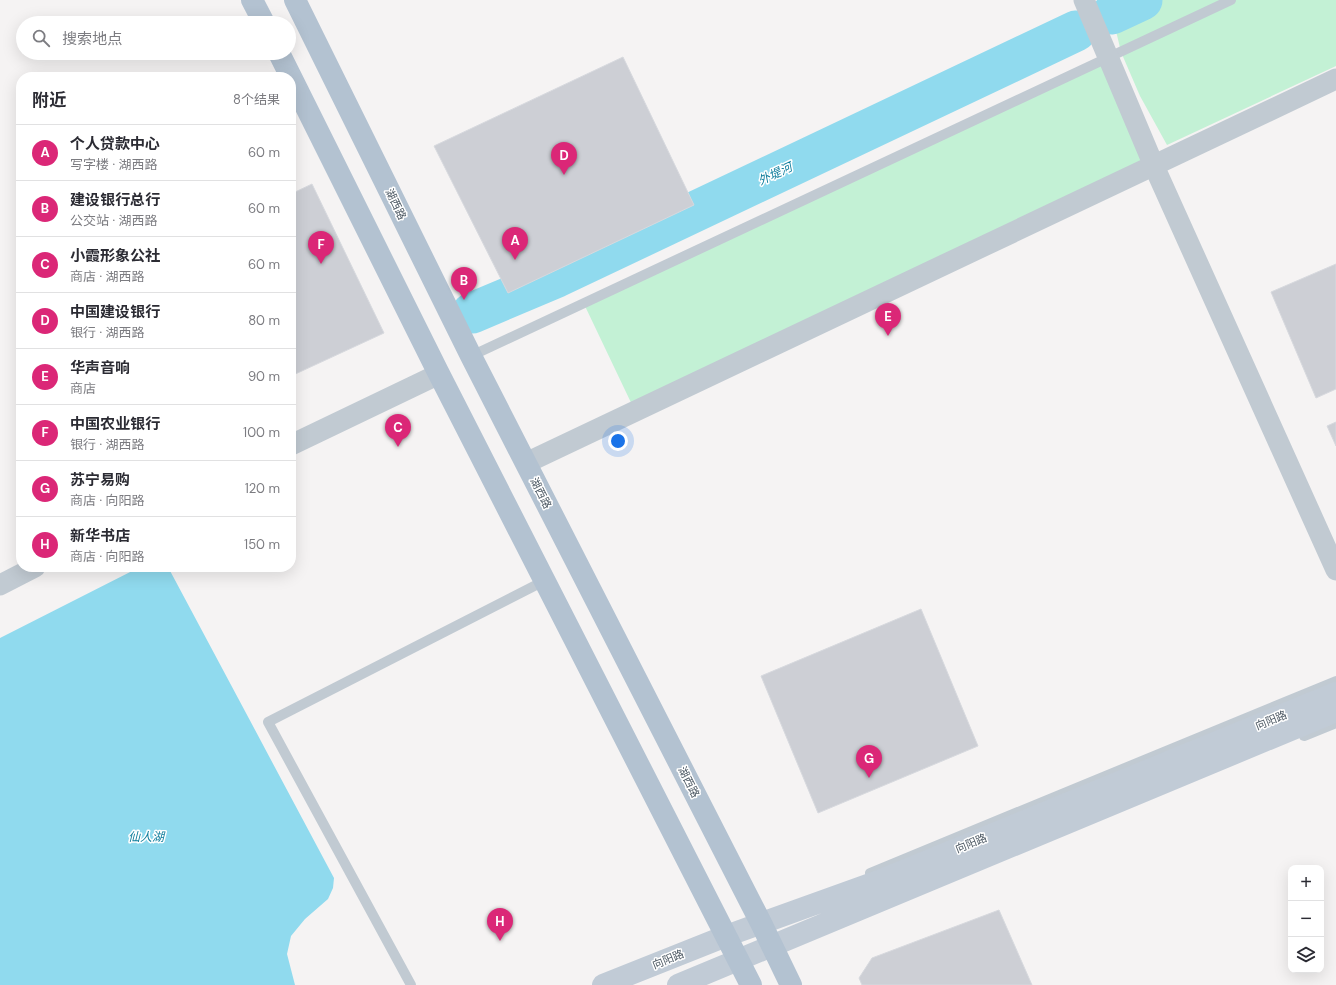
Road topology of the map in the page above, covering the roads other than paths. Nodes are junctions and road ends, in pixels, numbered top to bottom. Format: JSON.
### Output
{"nodes":[{"id":1,"x":252,"y":0,"type":"edge"},
{"id":2,"x":295,"y":0,"type":"edge"},
{"id":3,"x":1084,"y":0,"type":"edge"},
{"id":4,"x":1230,"y":0,"type":"edge"},
{"id":5,"x":260,"y":16,"type":"edge"},
{"id":6,"x":1107,"y":58,"type":"junction"},
{"id":7,"x":282,"y":60,"type":"edge"},
{"id":8,"x":288,"y":72,"type":"edge"},
{"id":9,"x":1336,"y":79,"type":"edge"},
{"id":10,"x":296,"y":87,"type":"edge"},
{"id":11,"x":1154,"y":166,"type":"junction"},
{"id":12,"x":471,"y":356,"type":"junction"},
{"id":13,"x":439,"y":374,"type":"junction"},
{"id":14,"x":296,"y":442,"type":"edge"},
{"id":15,"x":526,"y":463,"type":"junction"},
{"id":16,"x":1336,"y":570,"type":"edge"},
{"id":17,"x":25,"y":572,"type":"edge"},
{"id":18,"x":544,"y":581,"type":"junction"},
{"id":19,"x":0,"y":585,"type":"edge"},
{"id":20,"x":1336,"y":681,"type":"edge"},
{"id":21,"x":1336,"y":693,"type":"edge"},
{"id":22,"x":1336,"y":711,"type":"edge"},
{"id":23,"x":1336,"y":723,"type":"edge"},
{"id":24,"x":1292,"y":741,"type":"dead end"},
{"id":25,"x":898,"y":904,"type":"dead end"},
{"id":26,"x":761,"y":923,"type":"junction"},
{"id":27,"x":726,"y":936,"type":"junction"},
{"id":28,"x":772,"y":946,"type":"junction"},
{"id":29,"x":738,"y":960,"type":"junction"},
{"id":30,"x":411,"y":985,"type":"edge"},
{"id":31,"x":603,"y":985,"type":"edge"},
{"id":32,"x":678,"y":985,"type":"edge"},
{"id":33,"x":751,"y":985,"type":"edge"},
{"id":34,"x":791,"y":985,"type":"edge"}],
"edges":[{"from":1,"to":5,"type":"main road"},
{"from":2,"to":12,"type":"main road","name":"湖西路"},
{"from":3,"to":6,"type":"street"},
{"from":4,"to":6,"type":"lane"},
{"from":6,"to":11,"type":"street"},
{"from":6,"to":12,"type":"lane"},
{"from":7,"to":8,"type":"main road"},
{"from":9,"to":11,"type":"street"},
{"from":10,"to":13,"type":"main road"},
{"from":11,"to":15,"type":"street"},
{"from":11,"to":16,"type":"street"},
{"from":12,"to":15,"type":"main road","name":"湖西路"},
{"from":13,"to":14,"type":"street"},
{"from":13,"to":18,"type":"main road"},
{"from":15,"to":26,"type":"main road","name":"湖西路"},
{"from":17,"to":19,"type":"street"},
{"from":18,"to":27,"type":"main road"},
{"from":18,"to":30,"type":"lane"},
{"from":20,"to":26,"type":"lane"},
{"from":21,"to":26,"type":"main road","name":"向阳路"},
{"from":22,"to":28,"type":"main road","name":"向阳路"},
{"from":23,"to":24,"type":"lane"},
{"from":25,"to":28,"type":"lane"},
{"from":26,"to":27,"type":"main road","name":"向阳路"},
{"from":26,"to":28,"type":"main road","name":"湖西路"},
{"from":27,"to":29,"type":"main road"},
{"from":27,"to":31,"type":"main road","name":"向阳路"},
{"from":28,"to":29,"type":"main road","name":"向阳路"},
{"from":28,"to":34,"type":"main road","name":"湖西路"},
{"from":29,"to":32,"type":"main road","name":"向阳路"},
{"from":29,"to":33,"type":"main road"}]}
